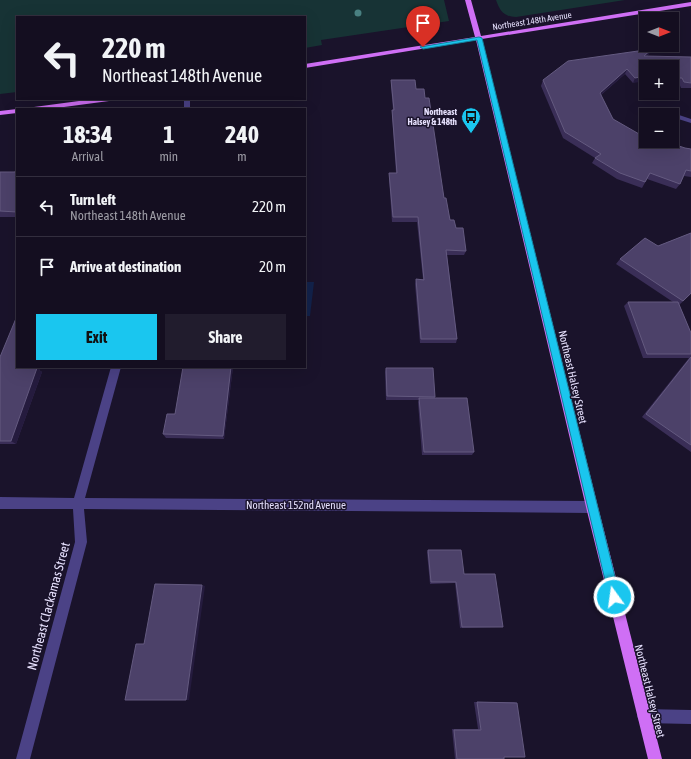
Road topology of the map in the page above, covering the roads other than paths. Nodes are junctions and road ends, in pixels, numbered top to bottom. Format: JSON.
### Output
{"nodes":[{"id":1,"x":468,"y":0,"type":"edge"},
{"id":2,"x":691,"y":4,"type":"edge"},
{"id":3,"x":479,"y":38,"type":"junction"},
{"id":4,"x":306,"y":66,"type":"edge"},
{"id":5,"x":102,"y":100,"type":"edge"},
{"id":6,"x":42,"y":108,"type":"edge"},
{"id":7,"x":16,"y":111,"type":"edge"},
{"id":8,"x":0,"y":113,"type":"edge"},
{"id":9,"x":679,"y":117,"type":"edge"},
{"id":10,"x":691,"y":121,"type":"edge"},
{"id":11,"x":116,"y":368,"type":"edge"},
{"id":12,"x":0,"y":503,"type":"edge"},
{"id":13,"x":78,"y":503,"type":"junction"},
{"id":14,"x":592,"y":508,"type":"junction"},
{"id":15,"x":644,"y":716,"type":"junction"},
{"id":16,"x":691,"y":717,"type":"edge"},
{"id":17,"x":23,"y":759,"type":"edge"},
{"id":18,"x":655,"y":759,"type":"edge"}],
"edges":[{"from":1,"to":3,"type":"main road","name":"Northeast Halsey Street"},
{"from":2,"to":3,"type":"main road","name":"Northeast 148th Avenue"},
{"from":3,"to":4,"type":"main road","name":"Northeast 148th Avenue"},
{"from":3,"to":14,"type":"main road","name":"Northeast Halsey Street"},
{"from":5,"to":6,"type":"main road"},
{"from":7,"to":8,"type":"main road"},
{"from":9,"to":10,"type":"street"},
{"from":11,"to":13,"type":"street","name":"Northeast Clackamas Street"},
{"from":12,"to":13,"type":"street","name":"Northeast 152nd Avenue"},
{"from":13,"to":14,"type":"street","name":"Northeast 152nd Avenue"},
{"from":13,"to":17,"type":"street","name":"Northeast Clackamas Street"},
{"from":14,"to":15,"type":"main road","name":"Northeast Halsey Street"},
{"from":15,"to":16,"type":"street"},
{"from":15,"to":18,"type":"main road","name":"Northeast Halsey Street"}]}
